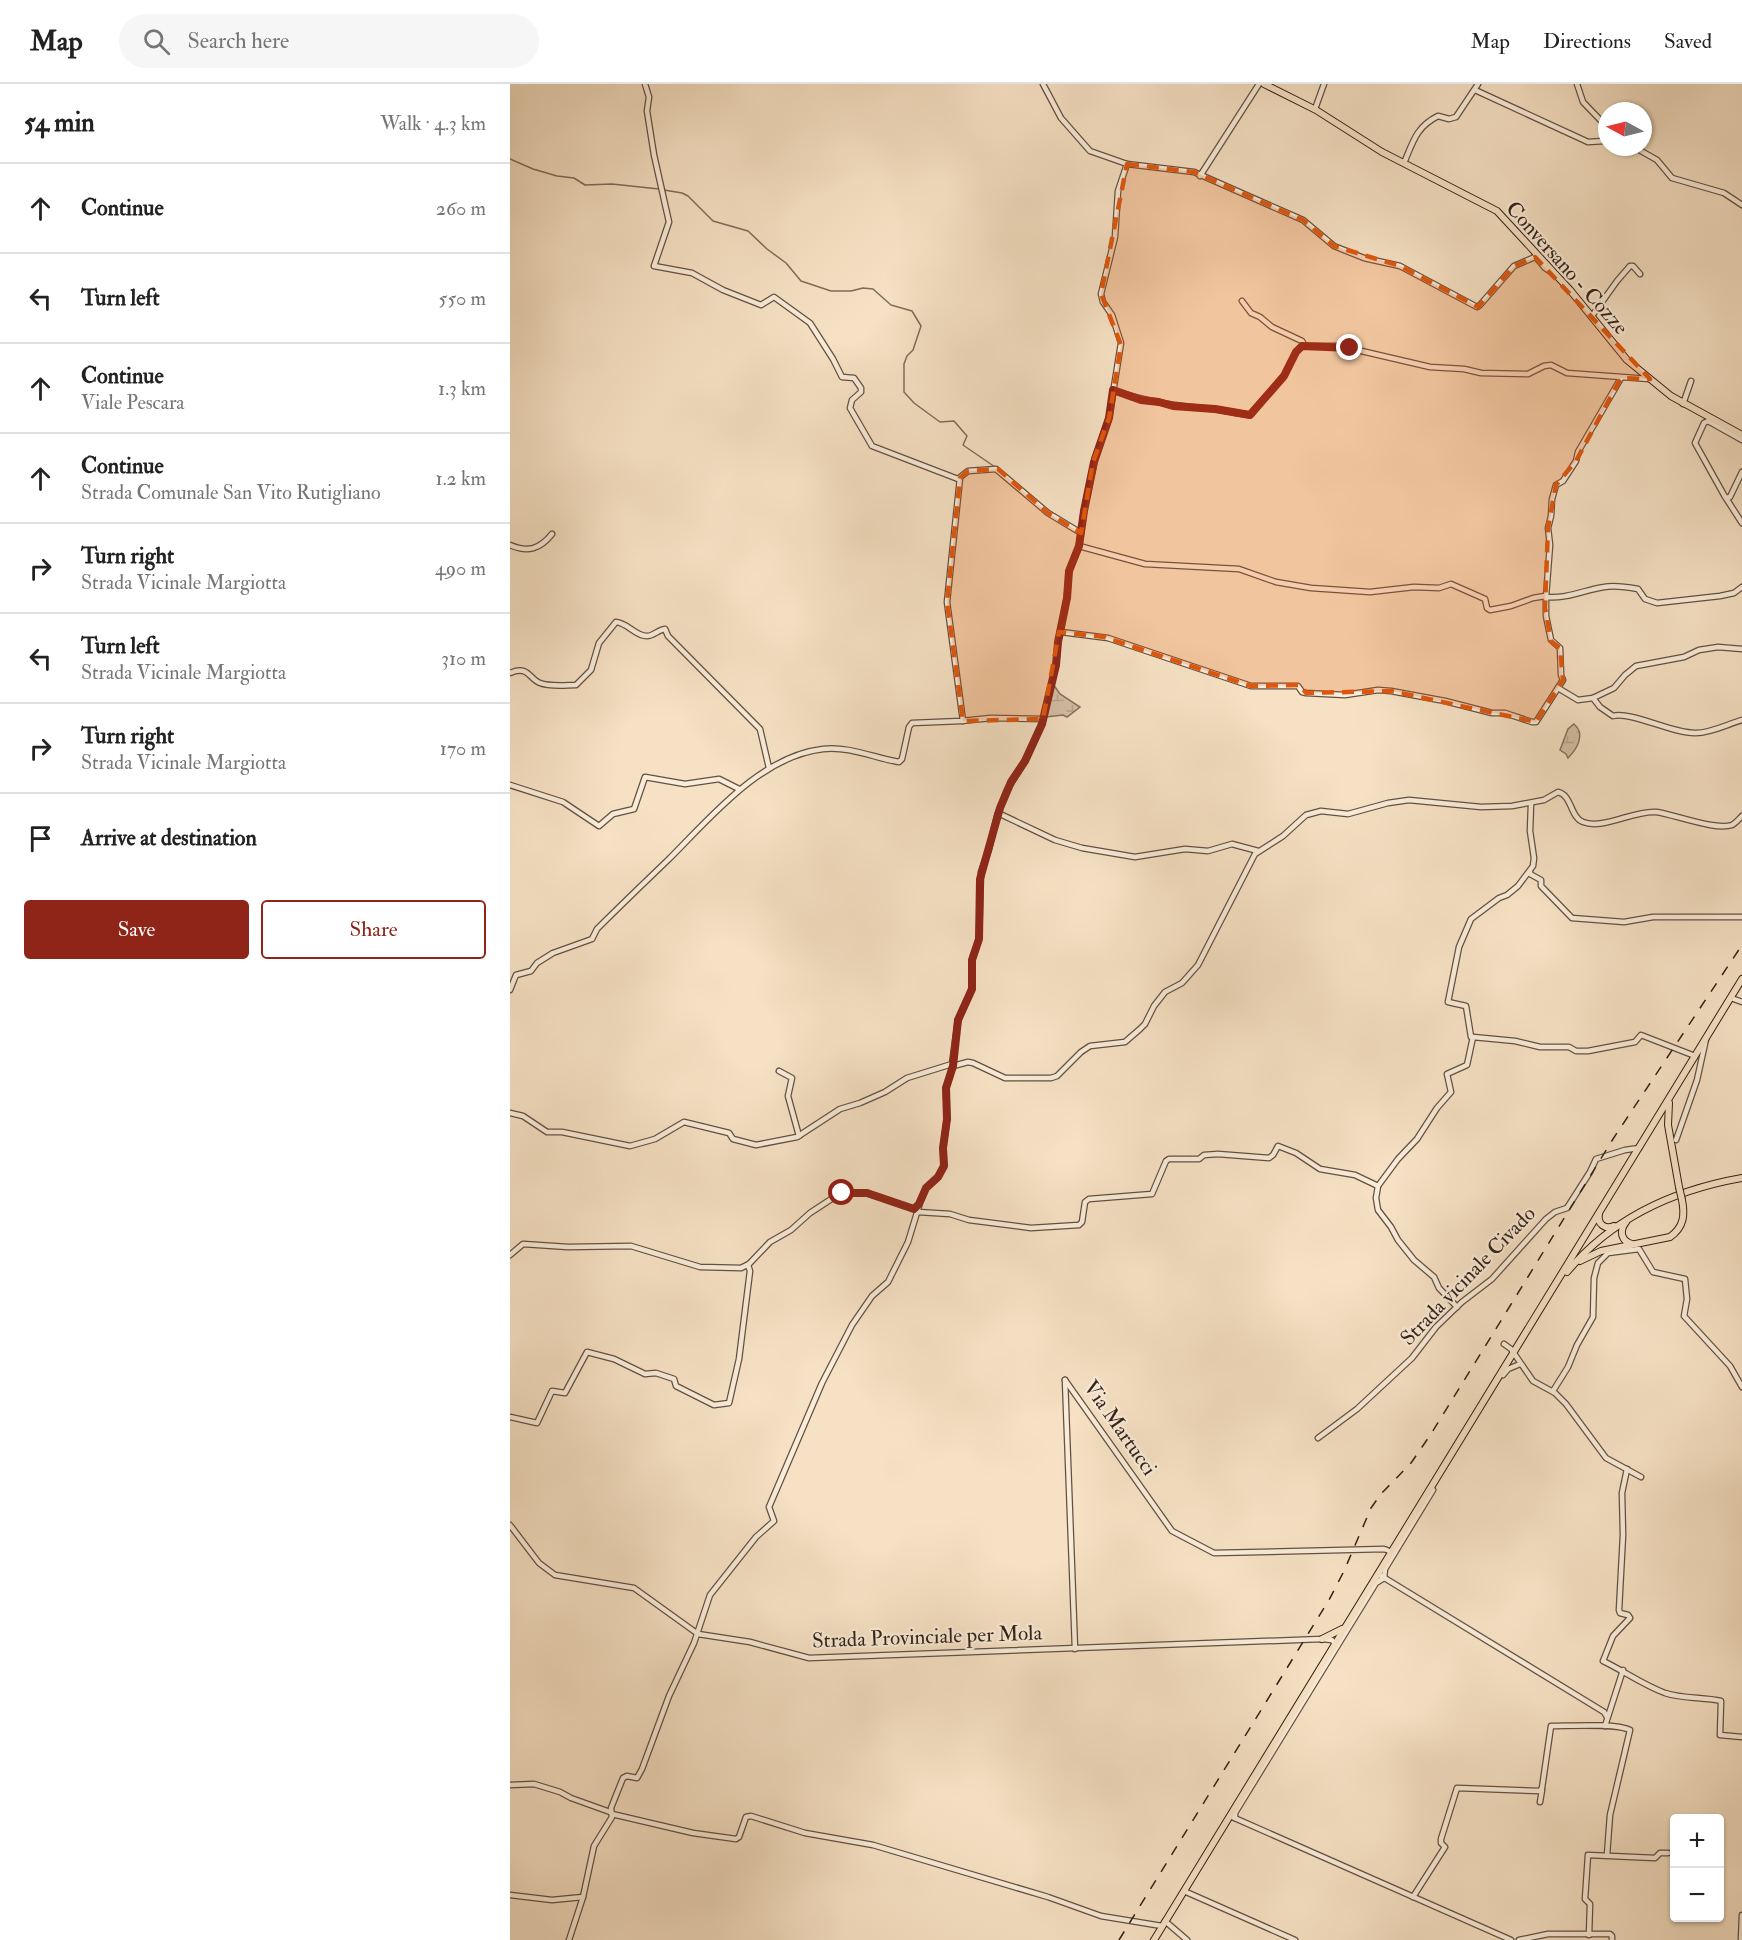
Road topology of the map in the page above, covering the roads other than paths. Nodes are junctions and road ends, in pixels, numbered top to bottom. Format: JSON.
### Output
{"nodes":[{"id":1,"x":645,"y":84,"type":"edge"},
{"id":2,"x":1043,"y":84,"type":"edge"},
{"id":3,"x":1259,"y":84,"type":"edge"},
{"id":4,"x":1264,"y":84,"type":"edge"},
{"id":5,"x":1324,"y":84,"type":"edge"},
{"id":6,"x":1478,"y":84,"type":"edge"},
{"id":7,"x":1577,"y":84,"type":"edge"},
{"id":8,"x":1475,"y":90,"type":"junction"},
{"id":9,"x":1315,"y":109,"type":"junction"},
{"id":10,"x":1598,"y":118,"type":"edge"},
{"id":11,"x":1598,"y":141,"type":"edge"},
{"id":12,"x":1650,"y":156,"type":"edge"},
{"id":13,"x":1404,"y":163,"type":"junction"},
{"id":14,"x":1127,"y":164,"type":"junction"},
{"id":15,"x":1200,"y":177,"type":"junction"},
{"id":16,"x":1742,"y":205,"type":"edge"},
{"id":17,"x":1528,"y":243,"type":"junction"},
{"id":18,"x":1535,"y":257,"type":"junction"},
{"id":19,"x":1555,"y":273,"type":"junction"},
{"id":20,"x":1640,"y":274,"type":"dead end"},
{"id":21,"x":1242,"y":301,"type":"dead end"},
{"id":22,"x":1592,"y":316,"type":"junction"},
{"id":23,"x":1305,"y":346,"type":"junction"},
{"id":24,"x":1621,"y":378,"type":"junction"},
{"id":25,"x":1650,"y":379,"type":"junction"},
{"id":26,"x":1691,"y":381,"type":"dead end"},
{"id":27,"x":1113,"y":390,"type":"junction"},
{"id":28,"x":1683,"y":404,"type":"junction"},
{"id":29,"x":1742,"y":436,"type":"edge"},
{"id":30,"x":1742,"y":472,"type":"edge"},
{"id":31,"x":960,"y":478,"type":"junction"},
{"id":32,"x":1727,"y":498,"type":"junction"},
{"id":33,"x":1742,"y":523,"type":"edge"},
{"id":34,"x":1081,"y":533,"type":"junction"},
{"id":35,"x":552,"y":534,"type":"dead end"},
{"id":36,"x":510,"y":545,"type":"edge"},
{"id":37,"x":1079,"y":546,"type":"junction"},
{"id":38,"x":1742,"y":587,"type":"edge"},
{"id":39,"x":1546,"y":597,"type":"junction"},
{"id":40,"x":1061,"y":632,"type":"junction"},
{"id":41,"x":1742,"y":649,"type":"edge"},
{"id":42,"x":510,"y":673,"type":"edge"},
{"id":43,"x":1558,"y":688,"type":"junction"},
{"id":44,"x":1593,"y":699,"type":"junction"},
{"id":45,"x":1043,"y":719,"type":"junction"},
{"id":46,"x":1742,"y":720,"type":"edge"},
{"id":47,"x":963,"y":721,"type":"junction"},
{"id":48,"x":769,"y":768,"type":"junction"},
{"id":49,"x":510,"y":785,"type":"edge"},
{"id":50,"x":739,"y":789,"type":"junction"},
{"id":51,"x":1531,"y":804,"type":"junction"},
{"id":52,"x":998,"y":813,"type":"junction"},
{"id":53,"x":1742,"y":816,"type":"edge"},
{"id":54,"x":1258,"y":851,"type":"junction"},
{"id":55,"x":1530,"y":872,"type":"junction"},
{"id":56,"x":1742,"y":917,"type":"edge"},
{"id":57,"x":1742,"y":979,"type":"edge"},
{"id":58,"x":510,"y":990,"type":"edge"},
{"id":59,"x":1731,"y":998,"type":"junction"},
{"id":60,"x":1742,"y":1002,"type":"edge"},
{"id":61,"x":1473,"y":1038,"type":"junction"},
{"id":62,"x":1706,"y":1038,"type":"junction"},
{"id":63,"x":1695,"y":1056,"type":"junction"},
{"id":64,"x":952,"y":1065,"type":"junction"},
{"id":65,"x":779,"y":1071,"type":"dead end"},
{"id":66,"x":1671,"y":1096,"type":"junction"},
{"id":67,"x":1662,"y":1110,"type":"junction"},
{"id":68,"x":510,"y":1113,"type":"edge"},
{"id":69,"x":1667,"y":1119,"type":"junction"},
{"id":70,"x":1653,"y":1125,"type":"junction"},
{"id":71,"x":1666,"y":1127,"type":"junction"},
{"id":72,"x":799,"y":1136,"type":"junction"},
{"id":73,"x":1673,"y":1140,"type":"junction"},
{"id":74,"x":1639,"y":1148,"type":"junction"},
{"id":75,"x":1742,"y":1178,"type":"edge"},
{"id":76,"x":1378,"y":1186,"type":"junction"},
{"id":77,"x":919,"y":1204,"type":"junction"},
{"id":78,"x":918,"y":1212,"type":"junction"},
{"id":79,"x":1599,"y":1214,"type":"junction"},
{"id":80,"x":1628,"y":1219,"type":"junction"},
{"id":81,"x":1639,"y":1247,"type":"junction"},
{"id":82,"x":510,"y":1255,"type":"edge"},
{"id":83,"x":748,"y":1264,"type":"junction"},
{"id":84,"x":1566,"y":1273,"type":"junction"},
{"id":85,"x":1551,"y":1291,"type":"junction"},
{"id":86,"x":1456,"y":1307,"type":"junction"},
{"id":87,"x":1518,"y":1344,"type":"junction"},
{"id":88,"x":1512,"y":1354,"type":"junction"},
{"id":89,"x":1506,"y":1364,"type":"junction"},
{"id":90,"x":1742,"y":1387,"type":"edge"},
{"id":91,"x":1553,"y":1391,"type":"junction"},
{"id":92,"x":510,"y":1417,"type":"edge"},
{"id":93,"x":1318,"y":1438,"type":"dead end"},
{"id":94,"x":1627,"y":1469,"type":"junction"},
{"id":95,"x":1641,"y":1477,"type":"dead end"},
{"id":96,"x":510,"y":1525,"type":"edge"},
{"id":97,"x":1392,"y":1552,"type":"junction"},
{"id":98,"x":1381,"y":1576,"type":"junction"},
{"id":99,"x":1350,"y":1620,"type":"junction"},
{"id":100,"x":698,"y":1635,"type":"junction"},
{"id":101,"x":1320,"y":1640,"type":"junction"},
{"id":102,"x":1335,"y":1644,"type":"junction"},
{"id":103,"x":1075,"y":1649,"type":"junction"},
{"id":104,"x":1322,"y":1665,"type":"junction"},
{"id":105,"x":1623,"y":1670,"type":"junction"},
{"id":106,"x":1607,"y":1716,"type":"junction"},
{"id":107,"x":1605,"y":1726,"type":"junction"},
{"id":108,"x":1742,"y":1737,"type":"edge"},
{"id":109,"x":510,"y":1785,"type":"edge"},
{"id":110,"x":1542,"y":1788,"type":"junction"},
{"id":111,"x":1540,"y":1802,"type":"dead end"},
{"id":112,"x":611,"y":1813,"type":"junction"},
{"id":113,"x":1233,"y":1817,"type":"junction"},
{"id":114,"x":1668,"y":1853,"type":"dead end"},
{"id":115,"x":1607,"y":1855,"type":"junction"},
{"id":116,"x":1184,"y":1891,"type":"junction"},
{"id":117,"x":510,"y":1895,"type":"edge"},
{"id":118,"x":583,"y":1897,"type":"junction"},
{"id":119,"x":1413,"y":1897,"type":"junction"},
{"id":120,"x":1742,"y":1915,"type":"edge"},
{"id":121,"x":1164,"y":1924,"type":"junction"},
{"id":122,"x":1589,"y":1935,"type":"junction"},
{"id":123,"x":569,"y":1940,"type":"edge"},
{"id":124,"x":1154,"y":1940,"type":"edge"},
{"id":125,"x":1187,"y":1940,"type":"edge"},
{"id":126,"x":1295,"y":1940,"type":"edge"},
{"id":127,"x":1511,"y":1940,"type":"edge"},
{"id":128,"x":1519,"y":1940,"type":"edge"},
{"id":129,"x":1612,"y":1940,"type":"edge"},
{"id":130,"x":1741,"y":1940,"type":"edge"}],
"edges":[{"from":1,"to":31,"type":"street"},
{"from":2,"to":14,"type":"street"},
{"from":3,"to":15,"type":"street"},
{"from":4,"to":9,"type":"main road","name":"Conversano - Cozze"},
{"from":5,"to":9,"type":"street"},
{"from":6,"to":8,"type":"street"},
{"from":7,"to":10,"type":"street"},
{"from":8,"to":11,"type":"street"},
{"from":8,"to":13,"type":"street"},
{"from":9,"to":13,"type":"main road","name":"Conversano - Cozze"},
{"from":12,"to":16,"type":"street"},
{"from":13,"to":17,"type":"main road","name":"Conversano - Cozze"},
{"from":14,"to":15,"type":"street"},
{"from":14,"to":27,"type":"street"},
{"from":15,"to":18,"type":"street"},
{"from":17,"to":18,"type":"street"},
{"from":17,"to":19,"type":"main road","name":"Conversano - Cozze"},
{"from":18,"to":19,"type":"street"},
{"from":19,"to":22,"type":"main road","name":"Conversano - Cozze"},
{"from":20,"to":22,"type":"street"},
{"from":21,"to":23,"type":"street"},
{"from":22,"to":25,"type":"main road","name":"Conversano - Cozze"},
{"from":23,"to":24,"type":"street"},
{"from":23,"to":27,"type":"street"},
{"from":24,"to":25,"type":"street"},
{"from":24,"to":39,"type":"street"},
{"from":25,"to":28,"type":"main road","name":"Conversano - Cozze"},
{"from":26,"to":28,"type":"street"},
{"from":27,"to":34,"type":"street"},
{"from":28,"to":29,"type":"main road","name":"Conversano - Cozze"},
{"from":29,"to":32,"type":"street"},
{"from":30,"to":32,"type":"street"},
{"from":31,"to":34,"type":"street"},
{"from":31,"to":47,"type":"street"},
{"from":32,"to":33,"type":"street"},
{"from":34,"to":37,"type":"street"},
{"from":35,"to":36,"type":"street"},
{"from":37,"to":39,"type":"street"},
{"from":37,"to":40,"type":"street"},
{"from":38,"to":39,"type":"street"},
{"from":39,"to":43,"type":"street"},
{"from":40,"to":43,"type":"street"},
{"from":40,"to":45,"type":"street"},
{"from":41,"to":44,"type":"street"},
{"from":42,"to":48,"type":"street"},
{"from":43,"to":44,"type":"street"},
{"from":44,"to":46,"type":"street"},
{"from":45,"to":47,"type":"street"},
{"from":45,"to":52,"type":"street"},
{"from":47,"to":48,"type":"street"},
{"from":48,"to":50,"type":"street"},
{"from":49,"to":50,"type":"street"},
{"from":50,"to":58,"type":"street"},
{"from":51,"to":53,"type":"street"},
{"from":51,"to":54,"type":"street"},
{"from":51,"to":55,"type":"street"},
{"from":52,"to":54,"type":"street"},
{"from":52,"to":64,"type":"street"},
{"from":54,"to":64,"type":"street"},
{"from":55,"to":56,"type":"street"},
{"from":55,"to":61,"type":"street"},
{"from":57,"to":59,"type":"main road"},
{"from":59,"to":60,"type":"street"},
{"from":59,"to":62,"type":"main road"},
{"from":61,"to":63,"type":"street"},
{"from":61,"to":76,"type":"street"},
{"from":62,"to":63,"type":"main road"},
{"from":62,"to":73,"type":"street"},
{"from":63,"to":66,"type":"main road"},
{"from":64,"to":72,"type":"street"},
{"from":64,"to":77,"type":"street"},
{"from":65,"to":72,"type":"street"},
{"from":66,"to":67,"type":"main road"},
{"from":66,"to":69,"type":"main road"},
{"from":67,"to":69,"type":"main road"},
{"from":67,"to":70,"type":"main road"},
{"from":67,"to":71,"type":"main road"},
{"from":68,"to":72,"type":"street"},
{"from":69,"to":73,"type":"main road"},
{"from":70,"to":71,"type":"main road"},
{"from":70,"to":74,"type":"main road"},
{"from":71,"to":73,"type":"main road"},
{"from":73,"to":81,"type":"main road","bridge":true},
{"from":74,"to":79,"type":"main road"},
{"from":74,"to":86,"type":"street","name":"Strada vicinale Civado"},
{"from":75,"to":80,"type":"main road"},
{"from":76,"to":78,"type":"street"},
{"from":76,"to":86,"type":"street"},
{"from":77,"to":78,"type":"street"},
{"from":77,"to":83,"type":"street"},
{"from":78,"to":100,"type":"street"},
{"from":79,"to":80,"type":"main road"},
{"from":79,"to":85,"type":"main road"},
{"from":80,"to":81,"type":"main road"},
{"from":80,"to":84,"type":"main road"},
{"from":81,"to":84,"type":"main road"},
{"from":81,"to":90,"type":"street"},
{"from":81,"to":91,"type":"street"},
{"from":82,"to":83,"type":"street"},
{"from":83,"to":92,"type":"street"},
{"from":84,"to":85,"type":"main road"},
{"from":85,"to":87,"type":"main road"},
{"from":86,"to":93,"type":"street","name":"Strada vicinale Civado"},
{"from":87,"to":88,"type":"main road"},
{"from":87,"to":88,"type":"main road"},
{"from":88,"to":89,"type":"main road"},
{"from":88,"to":89,"type":"main road"},
{"from":88,"to":91,"type":"street"},
{"from":88,"to":98,"type":"street"},
{"from":89,"to":97,"type":"main road"},
{"from":91,"to":94,"type":"street"},
{"from":94,"to":95,"type":"street"},
{"from":94,"to":105,"type":"street"},
{"from":96,"to":100,"type":"street","name":"Strada Provinciale per Mola"},
{"from":97,"to":98,"type":"main road"},
{"from":97,"to":103,"type":"street","name":"Via Martucci"},
{"from":98,"to":99,"type":"main road"},
{"from":98,"to":106,"type":"street"},
{"from":98,"to":113,"type":"street"},
{"from":99,"to":101,"type":"main road"},
{"from":99,"to":102,"type":"main road"},
{"from":100,"to":103,"type":"street","name":"Strada Provinciale per Mola"},
{"from":100,"to":112,"type":"street"},
{"from":101,"to":102,"type":"street"},
{"from":101,"to":103,"type":"street","name":"Strada Provinciale per Mola"},
{"from":101,"to":104,"type":"main road"},
{"from":102,"to":104,"type":"main road"},
{"from":104,"to":113,"type":"main road"},
{"from":105,"to":106,"type":"street"},
{"from":105,"to":108,"type":"street"},
{"from":106,"to":107,"type":"street"},
{"from":107,"to":110,"type":"street"},
{"from":107,"to":115,"type":"street"},
{"from":109,"to":112,"type":"street"},
{"from":110,"to":111,"type":"street"},
{"from":110,"to":119,"type":"street"},
{"from":112,"to":118,"type":"street"},
{"from":112,"to":121,"type":"street"},
{"from":113,"to":116,"type":"main road"},
{"from":113,"to":119,"type":"street"},
{"from":114,"to":115,"type":"street"},
{"from":115,"to":122,"type":"street"},
{"from":116,"to":121,"type":"main road"},
{"from":116,"to":126,"type":"street"},
{"from":117,"to":118,"type":"street"},
{"from":118,"to":123,"type":"street"},
{"from":119,"to":127,"type":"street"},
{"from":120,"to":130,"type":"street"},
{"from":121,"to":124,"type":"main road"},
{"from":121,"to":125,"type":"street"},
{"from":122,"to":128,"type":"street"},
{"from":122,"to":129,"type":"street"}]}
